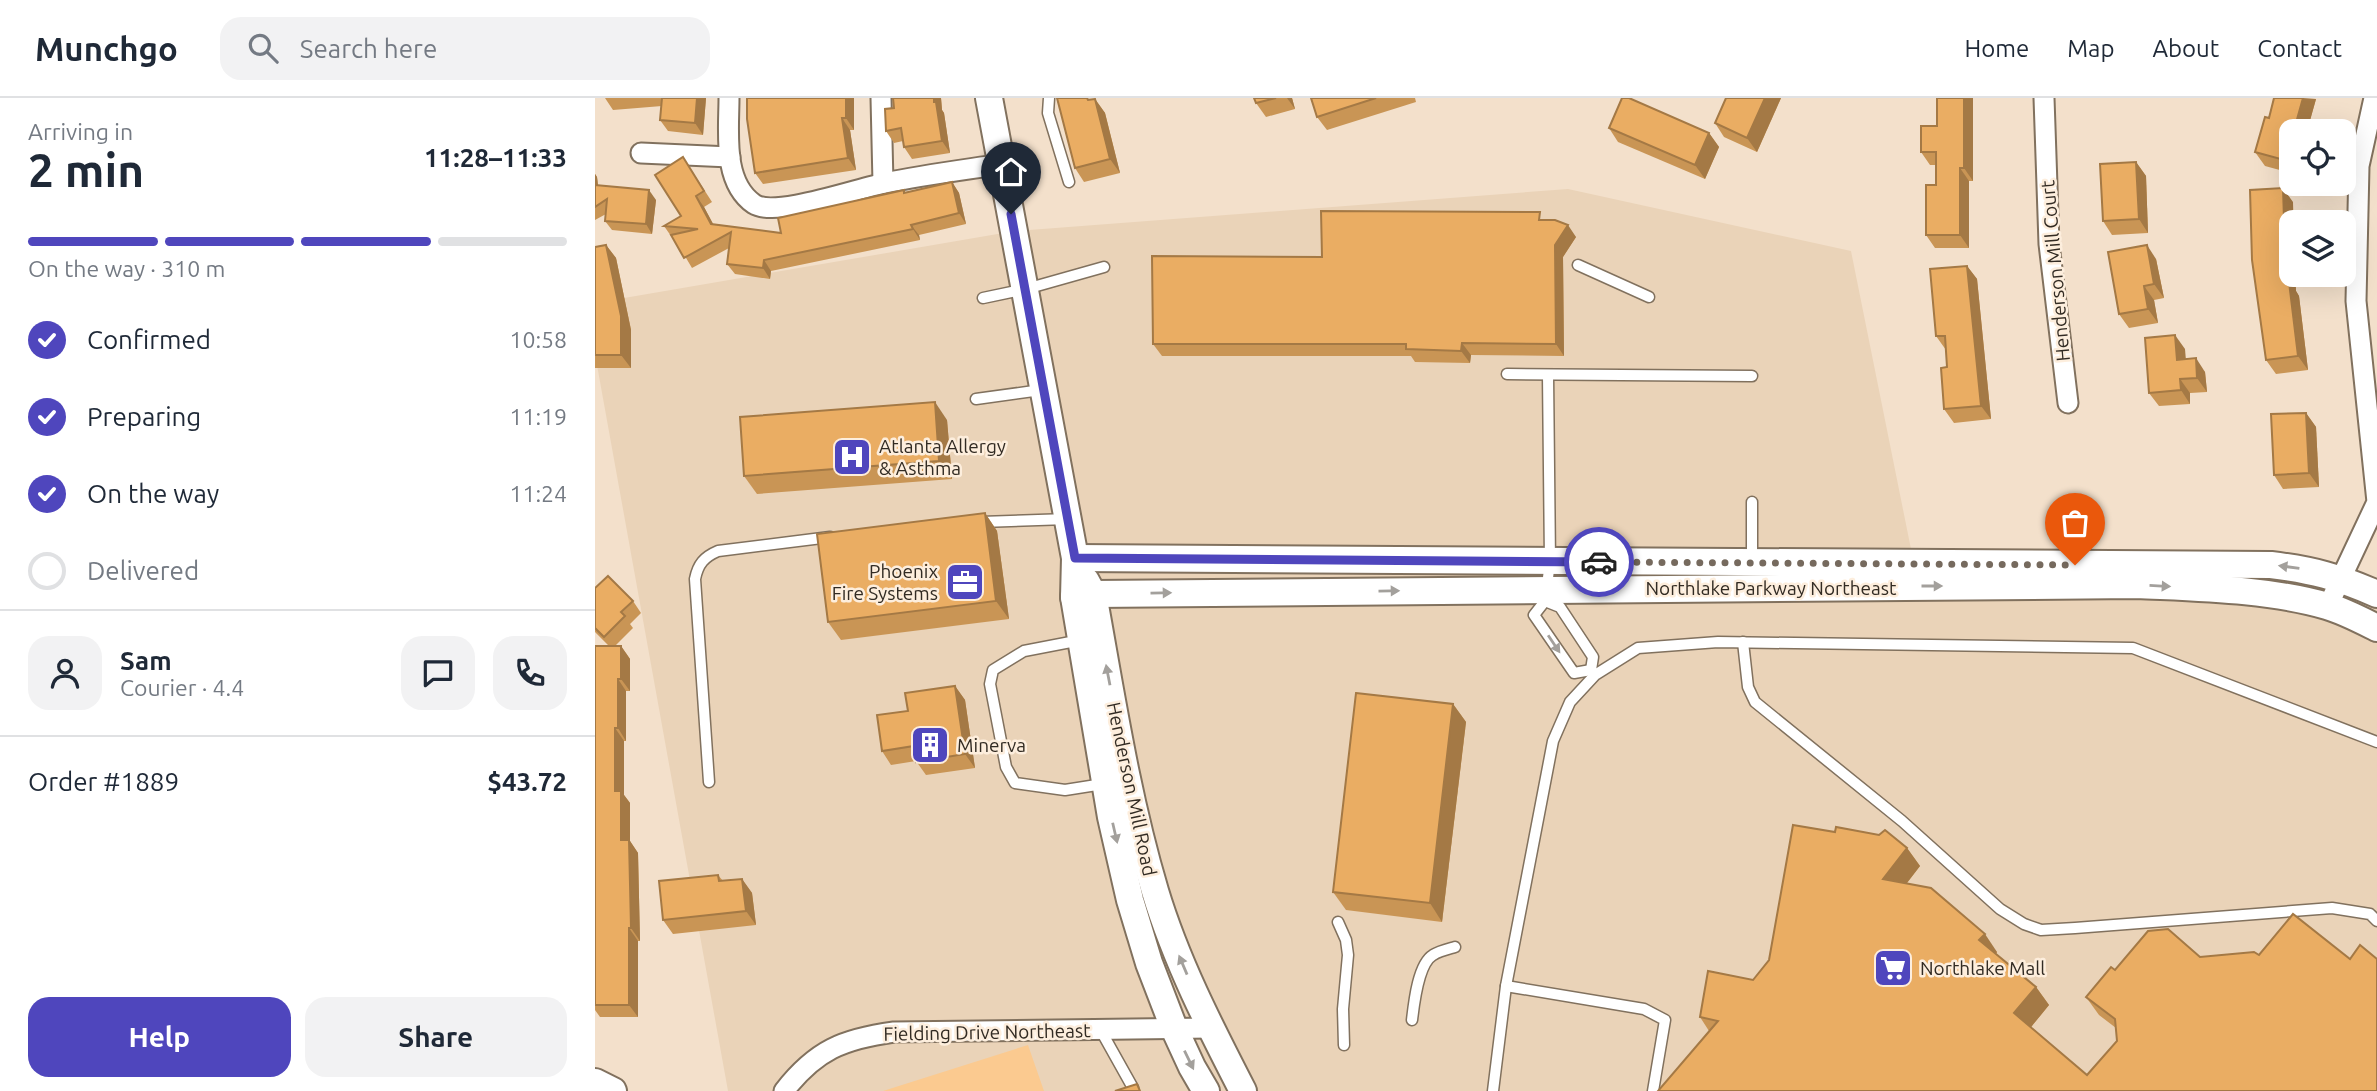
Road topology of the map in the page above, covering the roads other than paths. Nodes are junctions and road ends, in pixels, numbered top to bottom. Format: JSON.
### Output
{"nodes":[{"id":1,"x":729,"y":98,"type":"edge"},
{"id":2,"x":881,"y":98,"type":"edge"},
{"id":3,"x":989,"y":98,"type":"edge"},
{"id":4,"x":1049,"y":98,"type":"edge"},
{"id":5,"x":2044,"y":98,"type":"edge"},
{"id":6,"x":2374,"y":98,"type":"edge"},
{"id":7,"x":2371,"y":145,"type":"edge"},
{"id":8,"x":641,"y":153,"type":"dead end"},
{"id":9,"x":730,"y":157,"type":"junction"},
{"id":10,"x":1002,"y":164,"type":"junction"},
{"id":11,"x":1069,"y":182,"type":"dead end"},
{"id":12,"x":883,"y":183,"type":"junction"},
{"id":13,"x":1577,"y":265,"type":"dead end"},
{"id":14,"x":1104,"y":267,"type":"dead end"},
{"id":15,"x":1025,"y":289,"type":"junction"},
{"id":16,"x":1649,"y":297,"type":"dead end"},
{"id":17,"x":983,"y":298,"type":"dead end"},
{"id":18,"x":1507,"y":374,"type":"dead end"},
{"id":19,"x":1548,"y":375,"type":"junction"},
{"id":20,"x":1752,"y":376,"type":"dead end"},
{"id":21,"x":1045,"y":390,"type":"junction"},
{"id":22,"x":976,"y":399,"type":"dead end"},
{"id":23,"x":2068,"y":403,"type":"dead end"},
{"id":24,"x":2375,"y":469,"type":"edge"},
{"id":25,"x":1752,"y":502,"type":"dead end"},
{"id":26,"x":1068,"y":519,"type":"junction"},
{"id":27,"x":970,"y":522,"type":"edge"},
{"id":28,"x":846,"y":535,"type":"edge"},
{"id":29,"x":1075,"y":558,"type":"junction"},
{"id":30,"x":1550,"y":562,"type":"junction"},
{"id":31,"x":1752,"y":562,"type":"junction"},
{"id":32,"x":2342,"y":578,"type":"junction"},
{"id":33,"x":2377,"y":594,"type":"edge"},
{"id":34,"x":1083,"y":595,"type":"junction"},
{"id":35,"x":1545,"y":595,"type":"junction"},
{"id":36,"x":2328,"y":606,"type":"junction"},
{"id":37,"x":2377,"y":628,"type":"edge"},
{"id":38,"x":1081,"y":640,"type":"junction"},
{"id":39,"x":1743,"y":642,"type":"junction"},
{"id":40,"x":1593,"y":672,"type":"junction"},
{"id":41,"x":2377,"y":742,"type":"edge"},
{"id":42,"x":709,"y":782,"type":"dead end"},
{"id":43,"x":1105,"y":783,"type":"junction"},
{"id":44,"x":2377,"y":921,"type":"edge"},
{"id":45,"x":1338,"y":922,"type":"dead end"},
{"id":46,"x":1455,"y":947,"type":"dead end"},
{"id":47,"x":1506,"y":986,"type":"junction"},
{"id":48,"x":1412,"y":1020,"type":"dead end"},
{"id":49,"x":1174,"y":1028,"type":"junction"},
{"id":50,"x":1211,"y":1028,"type":"junction"},
{"id":51,"x":1100,"y":1029,"type":"junction"},
{"id":52,"x":1344,"y":1045,"type":"dead end"},
{"id":53,"x":595,"y":1082,"type":"edge"},
{"id":54,"x":1133,"y":1088,"type":"edge"},
{"id":55,"x":613,"y":1091,"type":"edge"},
{"id":56,"x":784,"y":1091,"type":"edge"},
{"id":57,"x":1206,"y":1091,"type":"edge"},
{"id":58,"x":1243,"y":1091,"type":"edge"},
{"id":59,"x":1493,"y":1091,"type":"edge"},
{"id":60,"x":1653,"y":1091,"type":"edge"}],
"edges":[{"from":1,"to":9,"type":"street"},
{"from":2,"to":12,"type":"street"},
{"from":3,"to":10,"type":"street","name":"Henderson Mill Road"},
{"from":4,"to":11,"type":"lane"},
{"from":5,"to":23,"type":"street","name":"Henderson Mill Court"},
{"from":6,"to":7,"type":"street"},
{"from":7,"to":24,"type":"street"},
{"from":8,"to":9,"type":"street"},
{"from":9,"to":12,"type":"street"},
{"from":10,"to":12,"type":"street"},
{"from":10,"to":15,"type":"street","name":"Henderson Mill Road"},
{"from":13,"to":16,"type":"lane"},
{"from":14,"to":15,"type":"lane"},
{"from":15,"to":17,"type":"lane"},
{"from":15,"to":21,"type":"street","name":"Henderson Mill Road"},
{"from":18,"to":19,"type":"lane"},
{"from":19,"to":20,"type":"lane"},
{"from":19,"to":30,"type":"lane"},
{"from":21,"to":22,"type":"lane"},
{"from":21,"to":26,"type":"street","name":"Henderson Mill Road"},
{"from":24,"to":32,"type":"street"},
{"from":25,"to":31,"type":"lane"},
{"from":26,"to":27,"type":"lane"},
{"from":26,"to":29,"type":"street","name":"Henderson Mill Road"},
{"from":28,"to":42,"type":"lane"},
{"from":29,"to":30,"type":"street","name":"Northlake Parkway Northeast"},
{"from":29,"to":34,"type":"street","name":"Henderson Mill Road"},
{"from":30,"to":31,"type":"street","name":"Northlake Parkway Northeast"},
{"from":30,"to":35,"type":"lane"},
{"from":32,"to":31,"type":"street","name":"Northlake Parkway Northeast","one_way":true},
{"from":32,"to":33,"type":"street","name":"Northlake Parkway Northeast"},
{"from":32,"to":36,"type":"street"},
{"from":34,"to":35,"type":"street","name":"Northlake Parkway Northeast","one_way":true},
{"from":34,"to":38,"type":"street","name":"Henderson Mill Road"},
{"from":50,"to":34,"type":"street","name":"Henderson Mill Road","one_way":true},
{"from":35,"to":36,"type":"street","name":"Northlake Parkway Northeast","one_way":true},
{"from":35,"to":40,"type":"lane"},
{"from":35,"to":40,"type":"lane","one_way":true},
{"from":36,"to":37,"type":"street","name":"Northlake Parkway Northeast"},
{"from":38,"to":43,"type":"street","name":"Henderson Mill Road"},
{"from":38,"to":43,"type":"lane"},
{"from":39,"to":40,"type":"lane"},
{"from":39,"to":41,"type":"lane"},
{"from":39,"to":44,"type":"lane"},
{"from":40,"to":47,"type":"lane"},
{"from":43,"to":49,"type":"street","name":"Henderson Mill Road","one_way":true},
{"from":45,"to":52,"type":"lane"},
{"from":46,"to":48,"type":"lane"},
{"from":47,"to":59,"type":"lane"},
{"from":47,"to":60,"type":"lane"},
{"from":49,"to":50,"type":"street","name":"Fielding Drive Northeast"},
{"from":49,"to":51,"type":"street","name":"Fielding Drive Northeast"},
{"from":49,"to":57,"type":"street","name":"Henderson Mill Road","one_way":true},
{"from":50,"to":58,"type":"street","name":"Henderson Mill Road"},
{"from":51,"to":54,"type":"lane"},
{"from":51,"to":56,"type":"street","name":"Fielding Drive Northeast"},
{"from":53,"to":55,"type":"street"}]}
